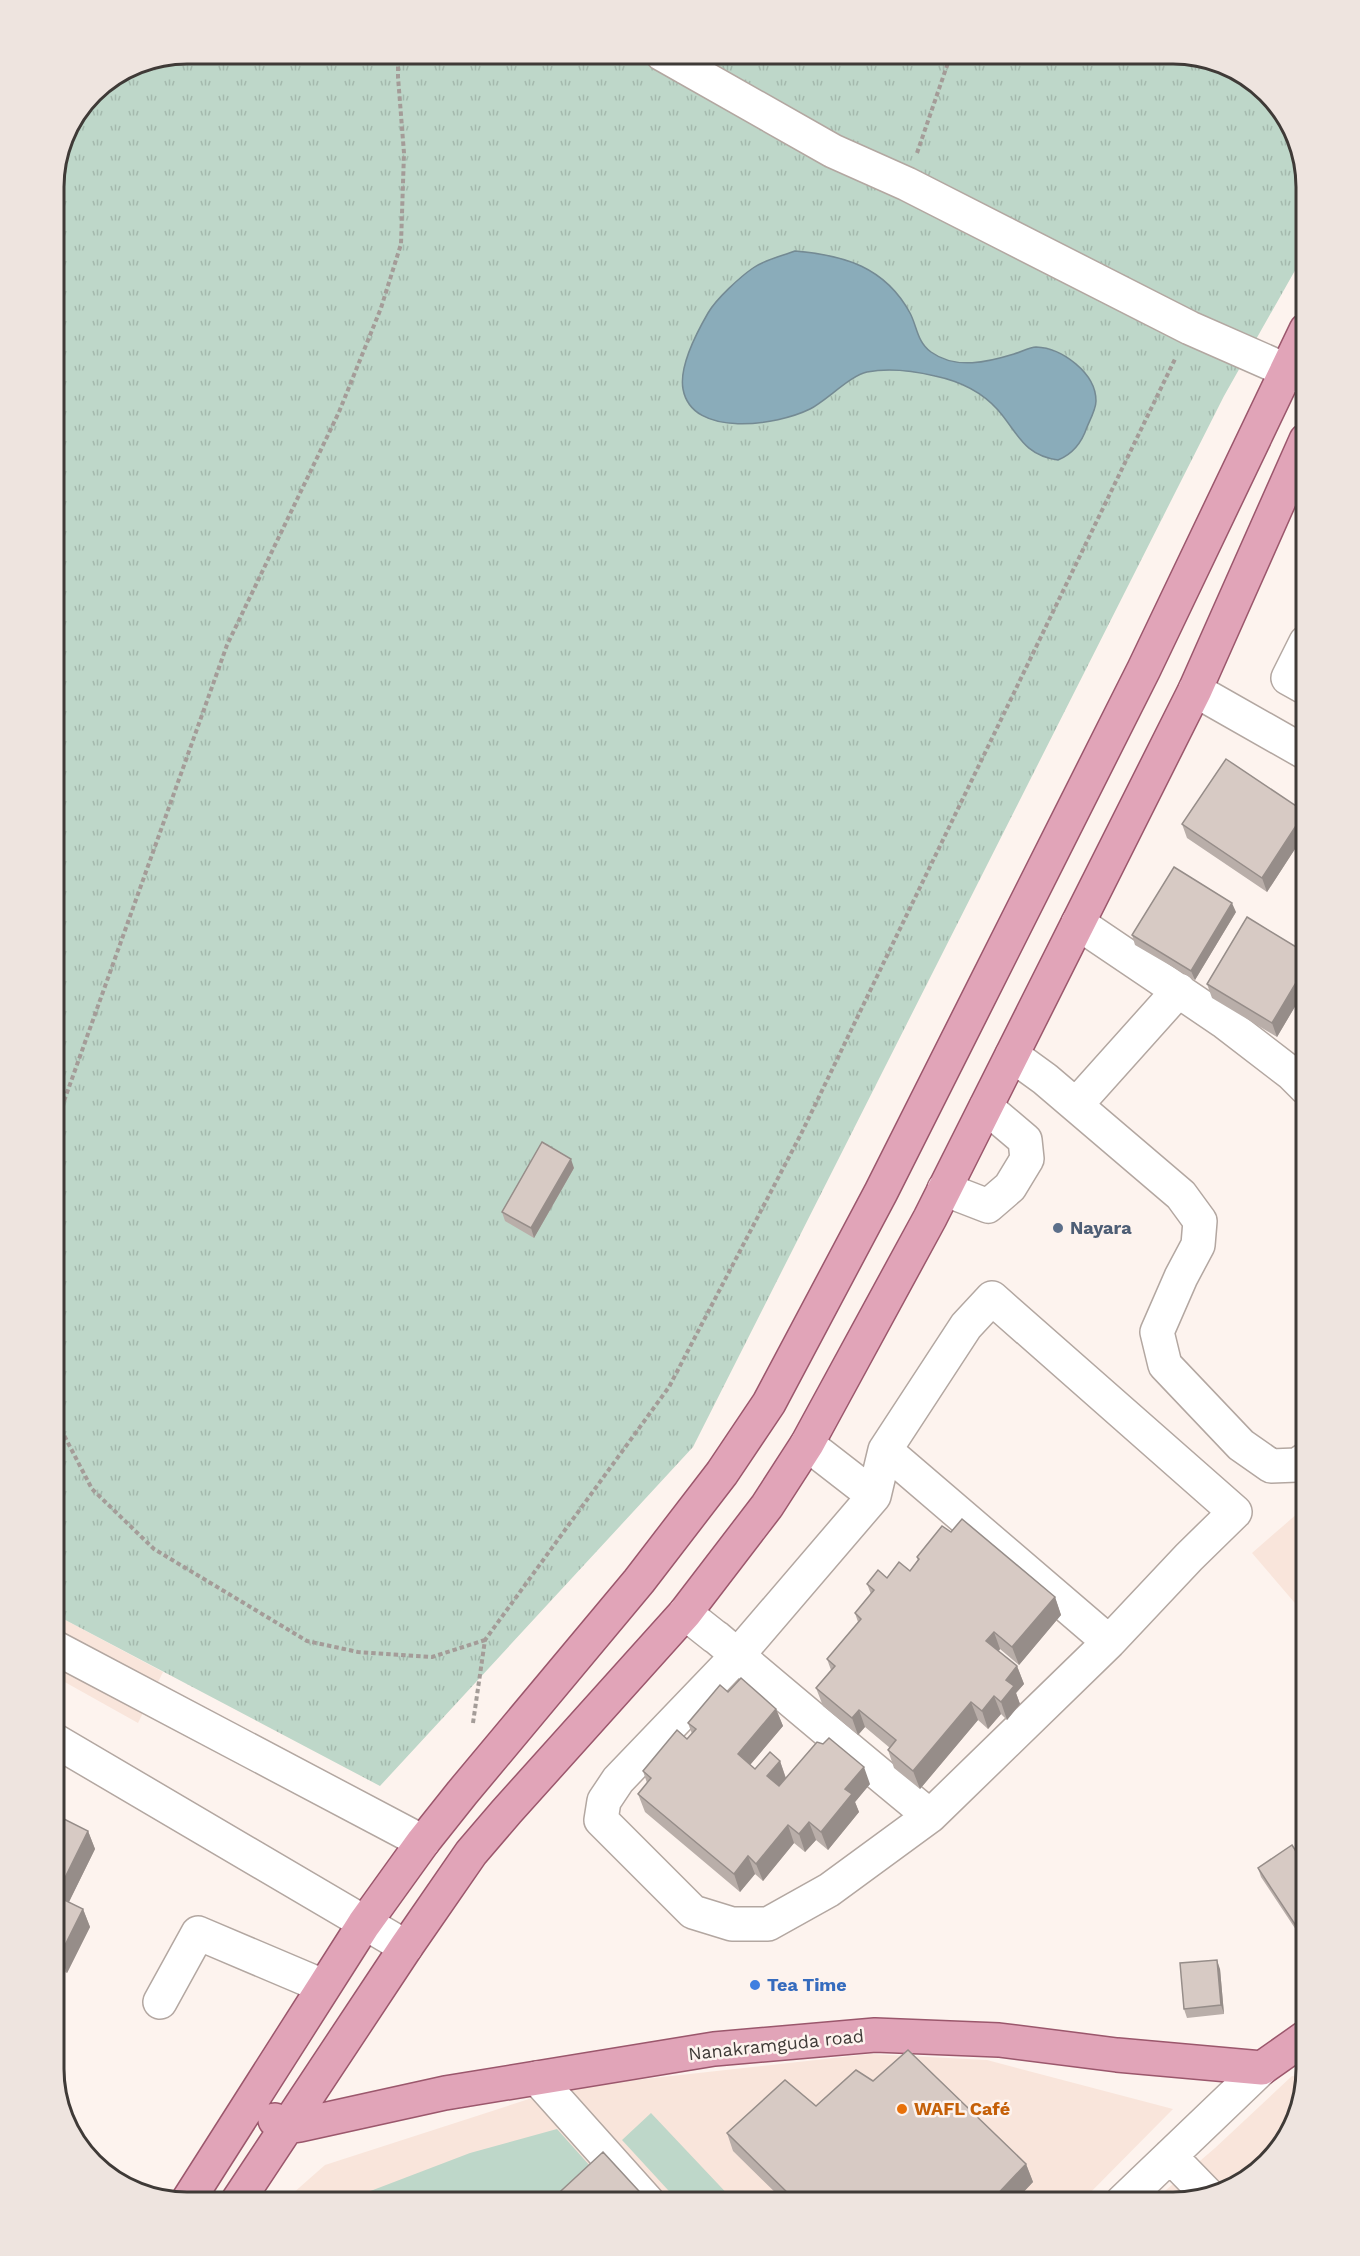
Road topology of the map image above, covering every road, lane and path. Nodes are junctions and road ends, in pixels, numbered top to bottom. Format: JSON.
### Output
{"nodes":[{"id":1,"x":398,"y":65,"type":"edge"},
{"id":2,"x":681,"y":65,"type":"edge"},
{"id":3,"x":947,"y":65,"type":"edge"},
{"id":4,"x":907,"y":184,"type":"junction"},
{"id":5,"x":1190,"y":328,"type":"junction"},
{"id":6,"x":1295,"y":375,"type":"edge"},
{"id":7,"x":1295,"y":465,"type":"edge"},
{"id":8,"x":1295,"y":664,"type":"edge"},
{"id":9,"x":1295,"y":682,"type":"edge"},
{"id":10,"x":1195,"y":690,"type":"junction"},
{"id":11,"x":1295,"y":747,"type":"edge"},
{"id":12,"x":1078,"y":923,"type":"junction"},
{"id":13,"x":1179,"y":990,"type":"junction"},
{"id":14,"x":1012,"y":1055,"type":"junction"},
{"id":15,"x":1295,"y":1077,"type":"edge"},
{"id":16,"x":65,"y":1100,"type":"edge"},
{"id":17,"x":1076,"y":1105,"type":"junction"},
{"id":18,"x":986,"y":1107,"type":"junction"},
{"id":19,"x":944,"y":1189,"type":"junction"},
{"id":20,"x":64,"y":1436,"type":"edge"},
{"id":21,"x":807,"y":1444,"type":"junction"},
{"id":22,"x":885,"y":1450,"type":"junction"},
{"id":23,"x":1295,"y":1465,"type":"edge"},
{"id":24,"x":874,"y":1496,"type":"junction"},
{"id":25,"x":685,"y":1613,"type":"junction"},
{"id":26,"x":485,"y":1640,"type":"junction"},
{"id":27,"x":1109,"y":1642,"type":"junction"},
{"id":28,"x":64,"y":1652,"type":"edge"},
{"id":29,"x":737,"y":1656,"type":"junction"},
{"id":30,"x":471,"y":1734,"type":"dead end"},
{"id":31,"x":64,"y":1746,"type":"edge"},
{"id":32,"x":930,"y":1816,"type":"junction"},
{"id":33,"x":423,"y":1842,"type":"junction"},
{"id":34,"x":364,"y":1924,"type":"junction"},
{"id":35,"x":406,"y":1947,"type":"junction"},
{"id":36,"x":323,"y":1986,"type":"junction"},
{"id":37,"x":160,"y":2002,"type":"dead end"},
{"id":38,"x":1295,"y":2045,"type":"edge"},
{"id":39,"x":1262,"y":2068,"type":"junction"},
{"id":40,"x":537,"y":2078,"type":"junction"},
{"id":41,"x":248,"y":2103,"type":"junction"},
{"id":42,"x":287,"y":2127,"type":"junction"},
{"id":43,"x":1170,"y":2156,"type":"junction"},
{"id":44,"x":616,"y":2165,"type":"junction"},
{"id":45,"x":591,"y":2187,"type":"edge"},
{"id":46,"x":1201,"y":2188,"type":"edge"},
{"id":47,"x":194,"y":2191,"type":"edge"},
{"id":48,"x":244,"y":2191,"type":"edge"},
{"id":49,"x":639,"y":2191,"type":"edge"},
{"id":50,"x":1132,"y":2192,"type":"edge"}],
"edges":[{"from":1,"to":16,"type":"path"},
{"from":2,"to":4,"type":"street"},
{"from":3,"to":4,"type":"path"},
{"from":4,"to":5,"type":"street"},
{"from":5,"to":6,"type":"street"},
{"from":5,"to":26,"type":"path"},
{"from":6,"to":33,"type":"main road"},
{"from":7,"to":10,"type":"main road"},
{"from":8,"to":9,"type":"street"},
{"from":10,"to":11,"type":"street"},
{"from":10,"to":12,"type":"main road"},
{"from":12,"to":13,"type":"street"},
{"from":12,"to":14,"type":"main road"},
{"from":13,"to":15,"type":"street"},
{"from":13,"to":17,"type":"street"},
{"from":14,"to":17,"type":"street"},
{"from":14,"to":18,"type":"main road"},
{"from":17,"to":23,"type":"street"},
{"from":18,"to":19,"type":"main road"},
{"from":18,"to":19,"type":"street"},
{"from":19,"to":21,"type":"main road"},
{"from":20,"to":26,"type":"path"},
{"from":21,"to":24,"type":"street"},
{"from":21,"to":25,"type":"main road"},
{"from":22,"to":24,"type":"street"},
{"from":22,"to":27,"type":"street"},
{"from":22,"to":27,"type":"street"},
{"from":24,"to":29,"type":"street"},
{"from":25,"to":29,"type":"street"},
{"from":25,"to":35,"type":"main road"},
{"from":26,"to":30,"type":"path"},
{"from":27,"to":32,"type":"street"},
{"from":28,"to":33,"type":"street"},
{"from":29,"to":32,"type":"street"},
{"from":29,"to":32,"type":"street"},
{"from":31,"to":34,"type":"street"},
{"from":33,"to":34,"type":"main road"},
{"from":34,"to":35,"type":"street"},
{"from":34,"to":36,"type":"main road"},
{"from":35,"to":42,"type":"main road"},
{"from":36,"to":37,"type":"street"},
{"from":36,"to":41,"type":"main road"},
{"from":38,"to":39,"type":"main road"},
{"from":39,"to":40,"type":"main road","name":"Nanakramguda road"},
{"from":39,"to":43,"type":"street"},
{"from":40,"to":42,"type":"main road","name":"Nanakramguda road"},
{"from":40,"to":44,"type":"street"},
{"from":41,"to":42,"type":"main road"},
{"from":41,"to":47,"type":"main road"},
{"from":42,"to":48,"type":"main road"},
{"from":43,"to":46,"type":"street"},
{"from":43,"to":50,"type":"street"},
{"from":44,"to":45,"type":"street"},
{"from":44,"to":49,"type":"street"}]}
